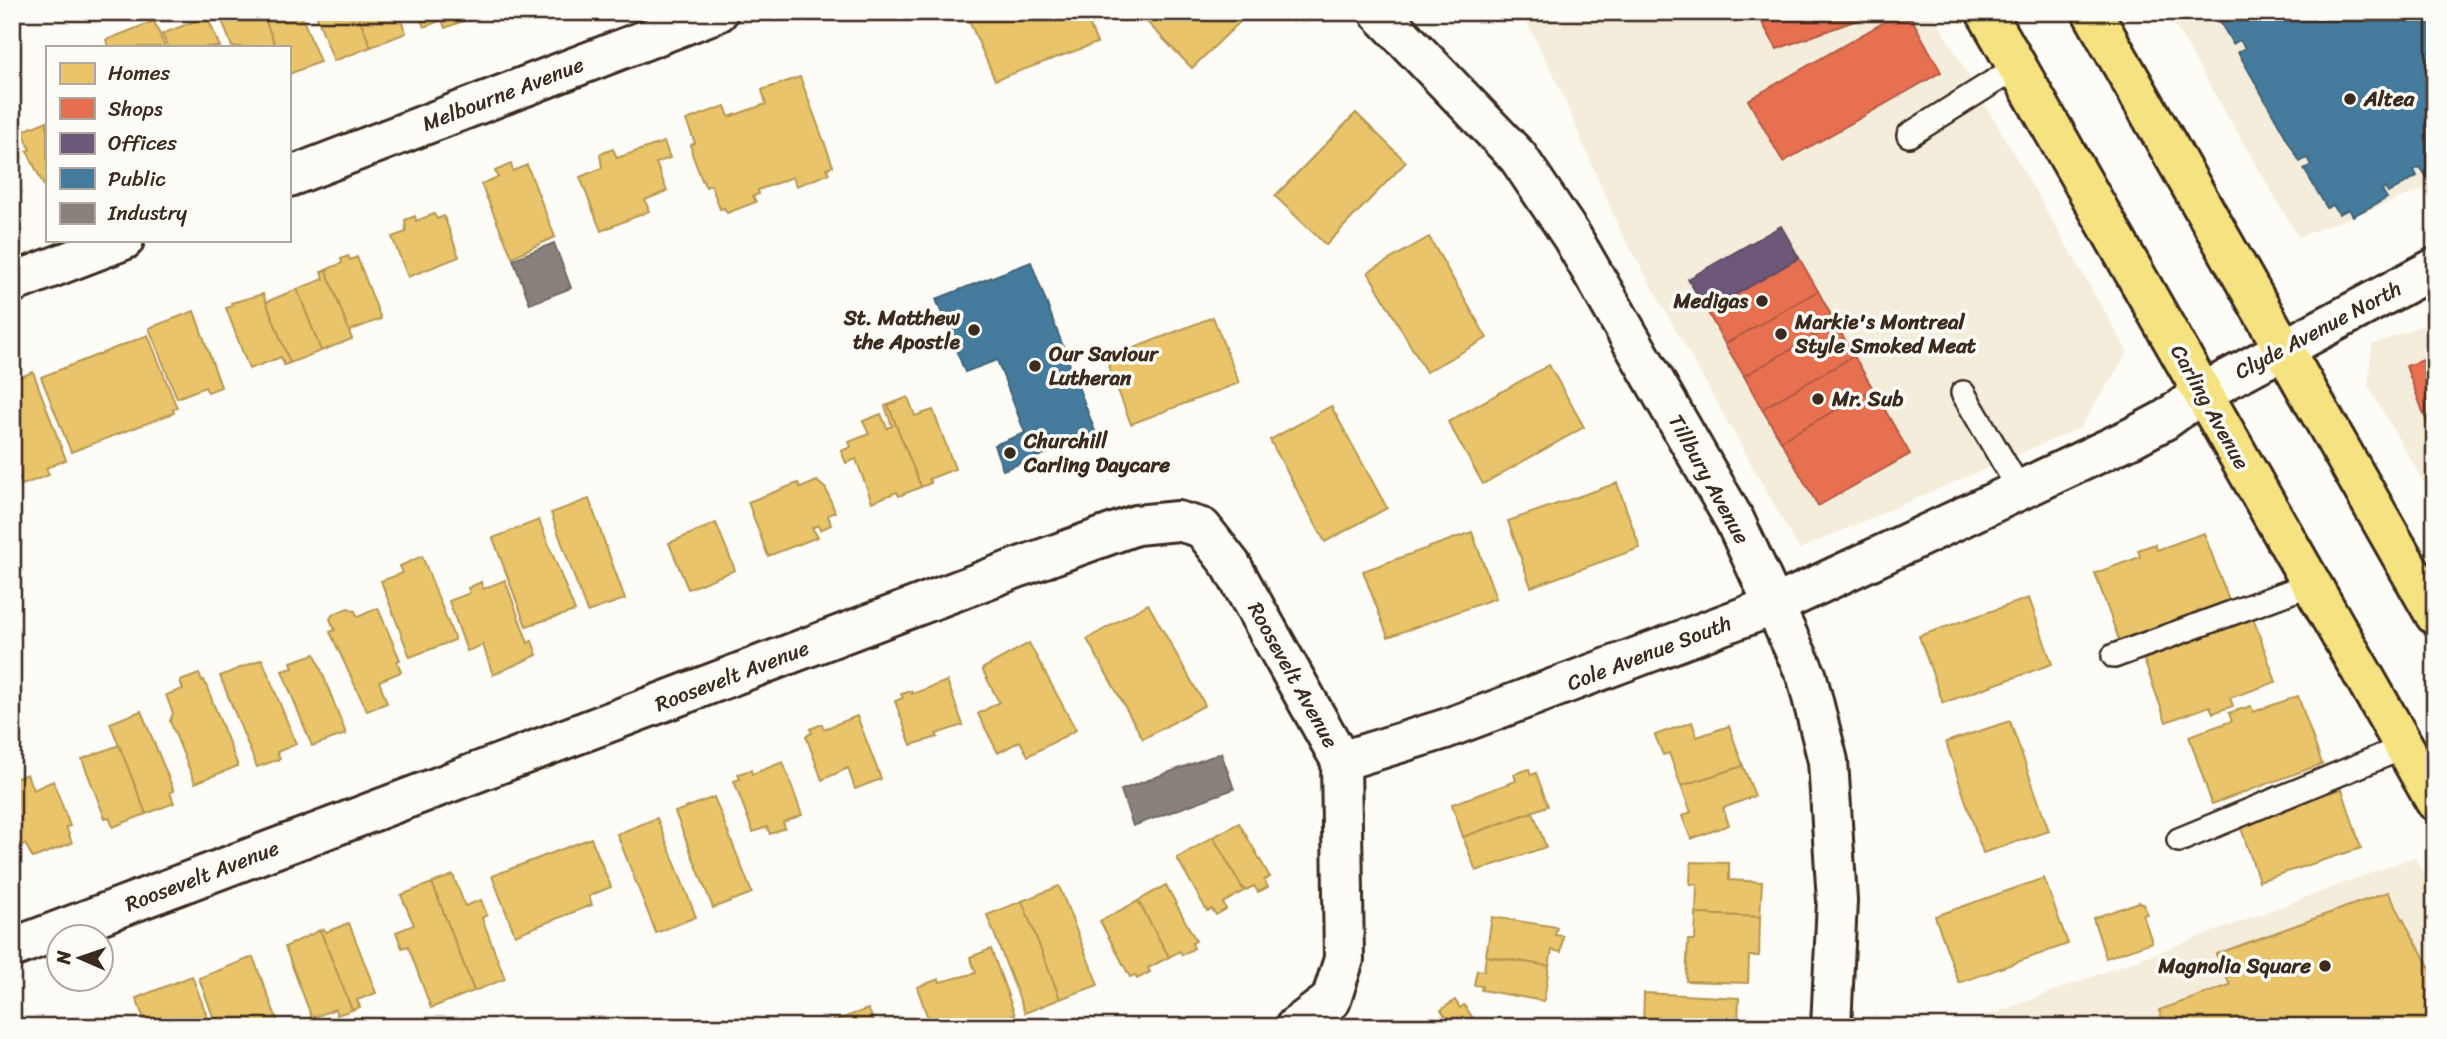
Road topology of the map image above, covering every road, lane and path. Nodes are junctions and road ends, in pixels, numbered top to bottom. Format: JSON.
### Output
{"nodes":[{"id":1,"x":718,"y":12,"type":"edge"},
{"id":2,"x":1379,"y":12,"type":"edge"},
{"id":3,"x":1986,"y":12,"type":"edge"},
{"id":4,"x":2092,"y":12,"type":"edge"},
{"id":5,"x":2017,"y":67,"type":"junction"},
{"id":6,"x":1909,"y":135,"type":"dead end"},
{"id":7,"x":290,"y":177,"type":"edge"},
{"id":8,"x":119,"y":242,"type":"edge"},
{"id":9,"x":2435,"y":268,"type":"edge"},
{"id":10,"x":12,"y":283,"type":"edge"},
{"id":11,"x":2285,"y":348,"type":"junction"},
{"id":12,"x":1964,"y":393,"type":"dead end"},
{"id":13,"x":2202,"y":393,"type":"junction"},
{"id":14,"x":2020,"y":490,"type":"junction"},
{"id":15,"x":2311,"y":584,"type":"junction"},
{"id":16,"x":1773,"y":607,"type":"junction"},
{"id":17,"x":2435,"y":615,"type":"edge"},
{"id":18,"x":2114,"y":656,"type":"dead end"},
{"id":19,"x":2404,"y":747,"type":"junction"},
{"id":20,"x":1341,"y":761,"type":"junction"},
{"id":21,"x":2435,"y":801,"type":"edge"},
{"id":22,"x":2179,"y":840,"type":"dead end"},
{"id":23,"x":12,"y":948,"type":"edge"},
{"id":24,"x":1295,"y":1027,"type":"edge"},
{"id":25,"x":1831,"y":1027,"type":"edge"}],
"edges":[{"from":1,"to":7,"type":"street","name":"Melbourne Avenue"},
{"from":2,"to":16,"type":"street","name":"Tillbury Avenue"},
{"from":3,"to":5,"type":"main road","name":"Carling Avenue"},
{"from":4,"to":11,"type":"main road"},
{"from":5,"to":6,"type":"lane"},
{"from":5,"to":13,"type":"main road","name":"Carling Avenue"},
{"from":8,"to":10,"type":"street"},
{"from":9,"to":11,"type":"street","name":"Clyde Avenue North"},
{"from":11,"to":13,"type":"street","name":"Clyde Avenue North"},
{"from":11,"to":17,"type":"main road"},
{"from":12,"to":14,"type":"lane"},
{"from":13,"to":14,"type":"street","name":"Cole Avenue South"},
{"from":13,"to":15,"type":"main road","name":"Carling Avenue"},
{"from":14,"to":16,"type":"street","name":"Cole Avenue South"},
{"from":15,"to":18,"type":"lane"},
{"from":15,"to":19,"type":"main road","name":"Carling Avenue"},
{"from":16,"to":20,"type":"street","name":"Cole Avenue South"},
{"from":16,"to":25,"type":"street","name":"Tillbury Avenue"},
{"from":19,"to":21,"type":"main road","name":"Carling Avenue"},
{"from":19,"to":22,"type":"lane"},
{"from":20,"to":23,"type":"street","name":"Roosevelt Avenue"},
{"from":20,"to":24,"type":"street"}]}
